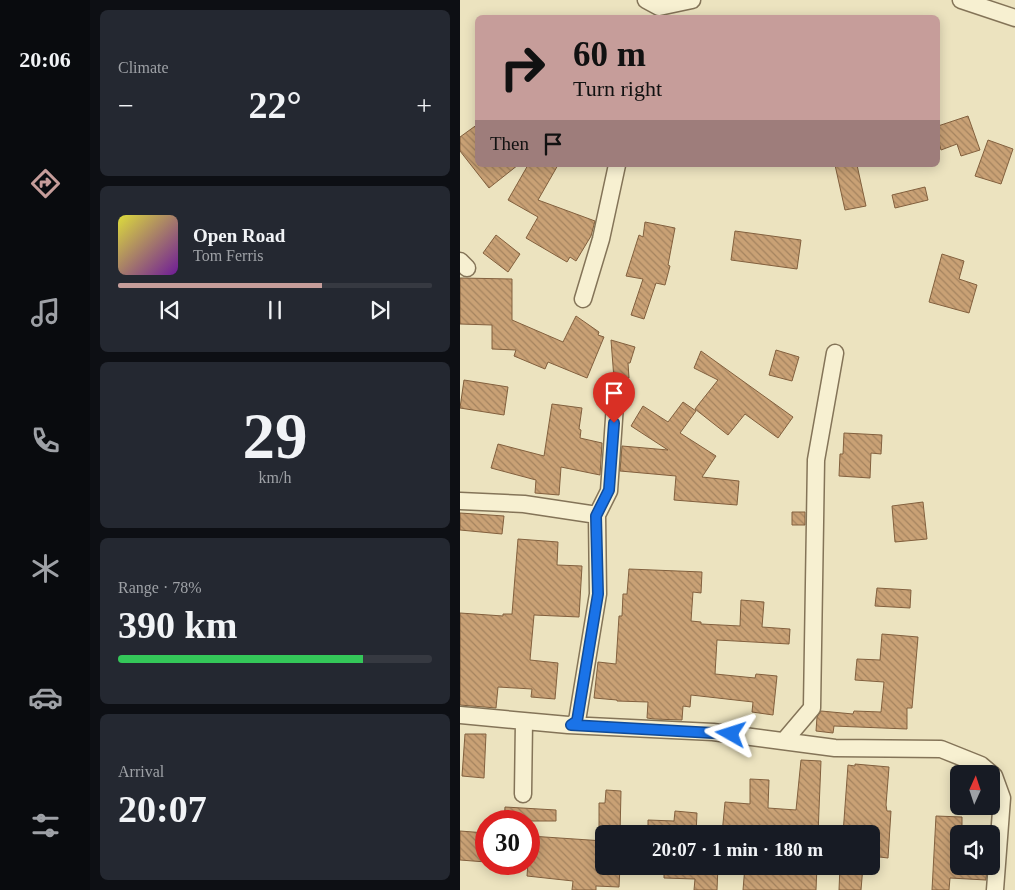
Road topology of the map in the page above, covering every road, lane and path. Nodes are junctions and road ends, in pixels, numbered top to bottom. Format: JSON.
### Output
{"nodes":[{"id":1,"x":692,"y":0,"type":"edge"},
{"id":2,"x":961,"y":0,"type":"edge"},
{"id":3,"x":656,"y":10,"type":"edge"},
{"id":4,"x":1015,"y":18,"type":"edge"},
{"id":5,"x":617,"y":167,"type":"edge"},
{"id":6,"x":583,"y":299,"type":"dead end"},
{"id":7,"x":835,"y":353,"type":"dead end"},
{"id":8,"x":616,"y":390,"type":"dead end"},
{"id":9,"x":460,"y":501,"type":"edge"},
{"id":10,"x":596,"y":516,"type":"junction"},
{"id":11,"x":460,"y":715,"type":"edge"},
{"id":12,"x":524,"y":721,"type":"junction"},
{"id":13,"x":571,"y":725,"type":"junction"},
{"id":14,"x":784,"y":741,"type":"junction"},
{"id":15,"x":523,"y":794,"type":"dead end"},
{"id":16,"x":995,"y":890,"type":"edge"}],
"edges":[{"from":1,"to":3,"type":"street"},
{"from":2,"to":4,"type":"street"},
{"from":5,"to":6,"type":"street"},
{"from":7,"to":14,"type":"street"},
{"from":8,"to":10,"type":"street"},
{"from":9,"to":10,"type":"street"},
{"from":10,"to":13,"type":"street"},
{"from":11,"to":12,"type":"street"},
{"from":12,"to":13,"type":"street"},
{"from":12,"to":15,"type":"street"},
{"from":13,"to":14,"type":"street"},
{"from":14,"to":16,"type":"street"}]}
